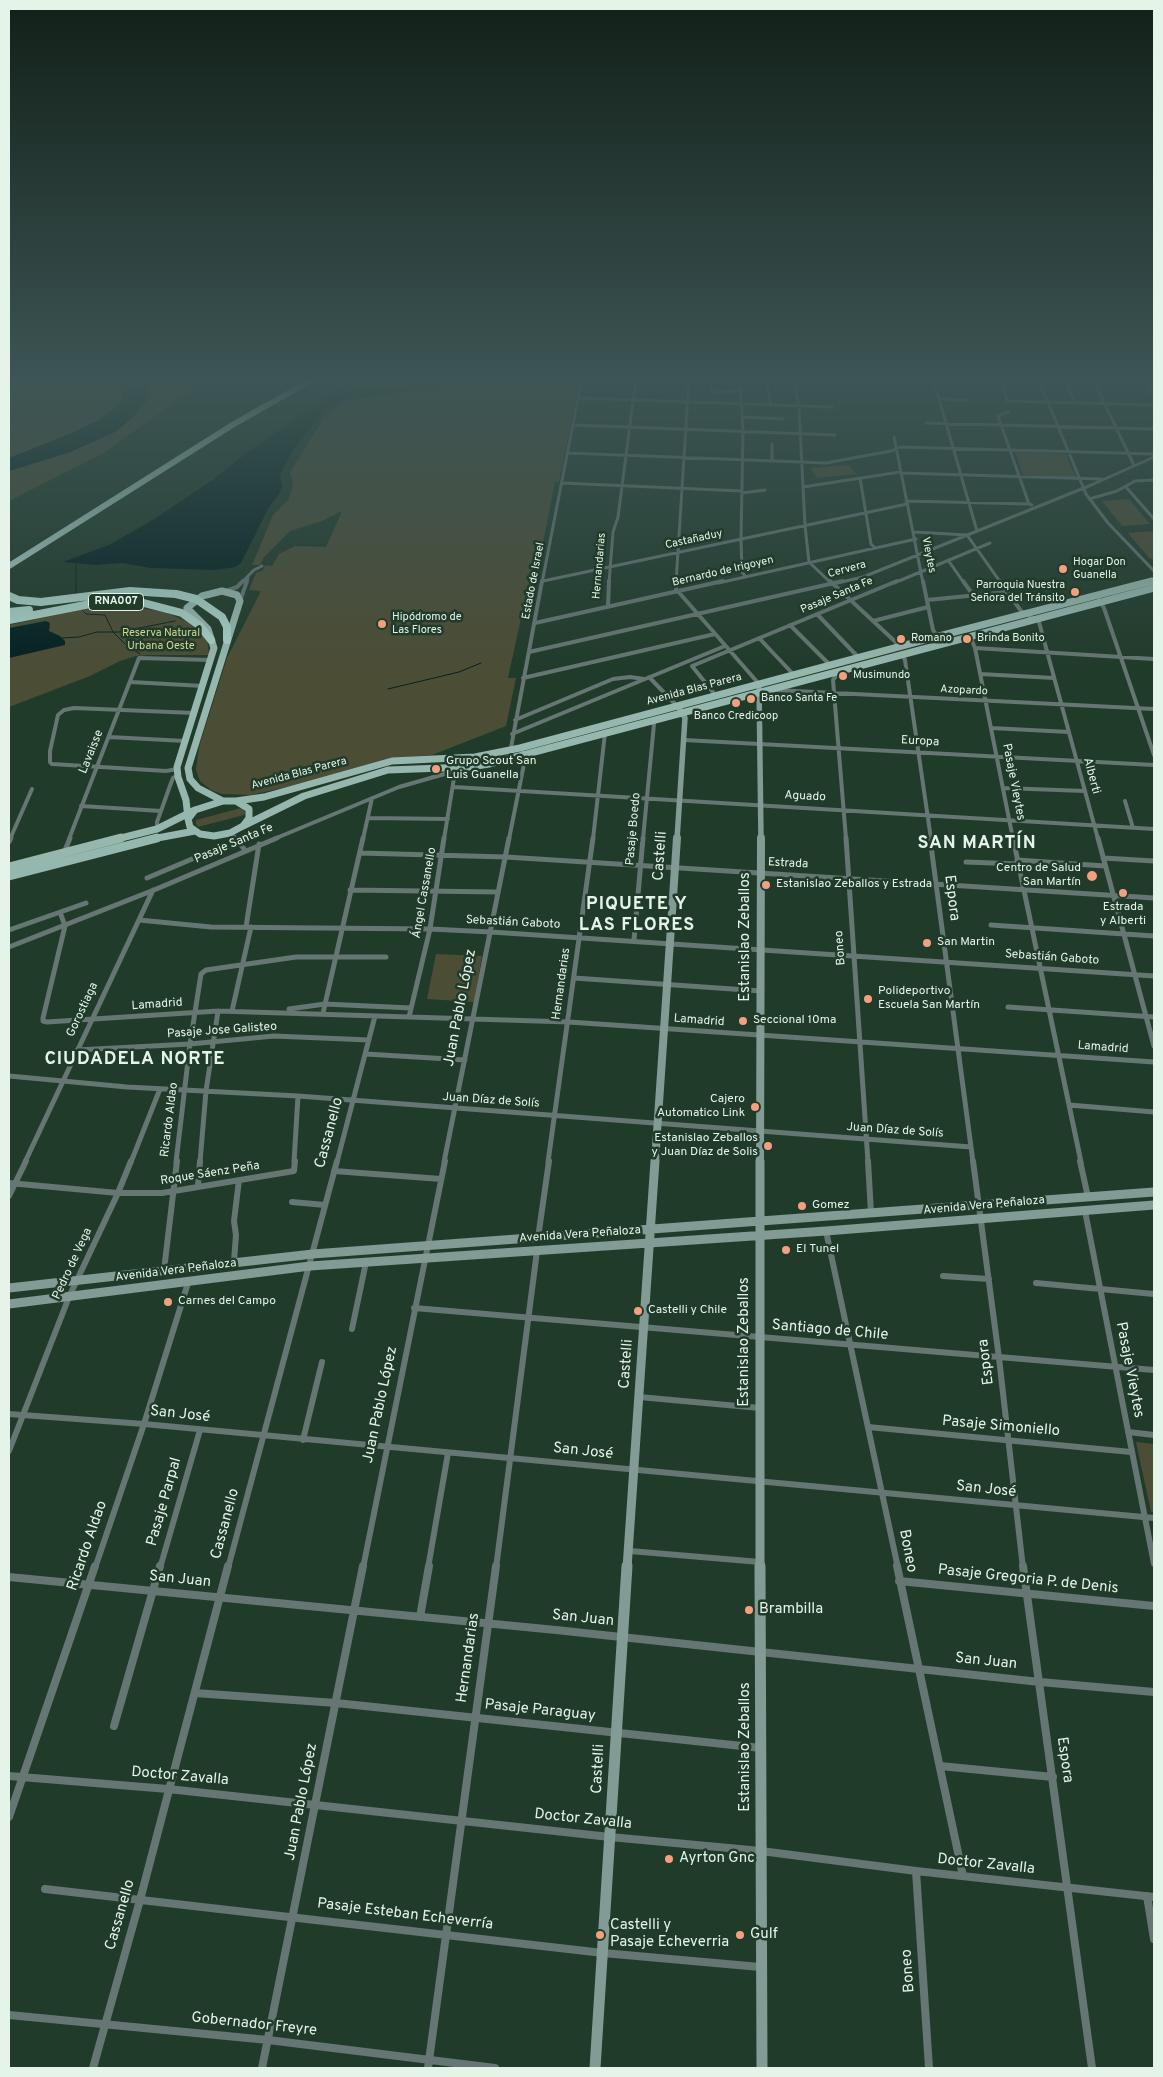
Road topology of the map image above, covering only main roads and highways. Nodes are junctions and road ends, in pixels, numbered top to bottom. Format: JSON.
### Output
{"nodes":[{"id":1,"x":144,"y":475,"type":"edge"},
{"id":2,"x":153,"y":475,"type":"edge"},
{"id":3,"x":142,"y":482,"type":"junction"},
{"id":4,"x":9,"y":558,"type":"edge"},
{"id":5,"x":9,"y":566,"type":"edge"},
{"id":6,"x":9,"y":570,"type":"edge"},
{"id":7,"x":1154,"y":581,"type":"edge"},
{"id":8,"x":1154,"y":588,"type":"edge"},
{"id":9,"x":121,"y":592,"type":"junction"},
{"id":10,"x":9,"y":596,"type":"edge"},
{"id":11,"x":196,"y":599,"type":"junction"},
{"id":12,"x":9,"y":612,"type":"edge"},
{"id":13,"x":9,"y":620,"type":"edge"},
{"id":14,"x":211,"y":640,"type":"junction"},
{"id":15,"x":227,"y":640,"type":"junction"},
{"id":16,"x":901,"y":650,"type":"junction"},
{"id":17,"x":838,"y":672,"type":"joint"},
{"id":18,"x":831,"y":677,"type":"joint"},
{"id":19,"x":759,"y":684,"type":"junction"},
{"id":20,"x":760,"y":692,"type":"junction"},
{"id":21,"x":676,"y":706,"type":"junction"},
{"id":22,"x":684,"y":713,"type":"junction"},
{"id":23,"x":193,"y":717,"type":"junction"},
{"id":24,"x":202,"y":720,"type":"junction"},
{"id":25,"x":522,"y":752,"type":"junction"},
{"id":26,"x":511,"y":754,"type":"junction"},
{"id":27,"x":223,"y":801,"type":"junction"},
{"id":28,"x":236,"y":801,"type":"junction"},
{"id":29,"x":190,"y":814,"type":"junction"},
{"id":30,"x":243,"y":826,"type":"junction"},
{"id":31,"x":195,"y":831,"type":"junction"},
{"id":32,"x":9,"y":867,"type":"edge"},
{"id":33,"x":9,"y":876,"type":"edge"},
{"id":34,"x":1154,"y":1192,"type":"edge"},
{"id":35,"x":1154,"y":1205,"type":"edge"},
{"id":36,"x":760,"y":1222,"type":"junction"},
{"id":37,"x":650,"y":1230,"type":"junction"},
{"id":38,"x":760,"y":1236,"type":"junction"},
{"id":39,"x":650,"y":1243,"type":"junction"},
{"id":40,"x":9,"y":1288,"type":"edge"},
{"id":41,"x":9,"y":1304,"type":"edge"},
{"id":42,"x":595,"y":2068,"type":"edge"},
{"id":43,"x":762,"y":2068,"type":"edge"}],
"edges":[{"from":1,"to":4,"type":"highway"},
{"from":2,"to":3,"type":"highway"},
{"from":3,"to":5,"type":"highway"},
{"from":3,"to":6,"type":"highway"},
{"from":7,"to":16,"type":"main road","name":"Avenida Blas Parera"},
{"from":8,"to":16,"type":"main road","name":"Avenida Blas Parera"},
{"from":9,"to":10,"type":"highway"},
{"from":9,"to":11,"type":"highway","number":"RNA007"},
{"from":9,"to":12,"type":"highway","number":"RNA007"},
{"from":11,"to":14,"type":"main road"},
{"from":11,"to":15,"type":"highway","number":"RNA007"},
{"from":11,"to":15,"type":"main road"},
{"from":13,"to":14,"type":"highway","number":"RNA007"},
{"from":14,"to":23,"type":"main road"},
{"from":15,"to":24,"type":"main road"},
{"from":16,"to":17,"type":"main road","name":"Avenida Blas Parera"},
{"from":16,"to":19,"type":"main road","name":"Avenida Blas Parera"},
{"from":17,"to":18,"type":"main road","name":"Avenida Blas Parera"},
{"from":18,"to":20,"type":"main road","name":"Avenida Blas Parera"},
{"from":19,"to":20,"type":"main road","name":"Estanislao Zeballos"},
{"from":19,"to":21,"type":"main road","name":"Avenida Blas Parera"},
{"from":20,"to":22,"type":"main road","name":"Avenida Blas Parera"},
{"from":20,"to":36,"type":"main road","name":"Estanislao Zeballos"},
{"from":21,"to":22,"type":"main road"},
{"from":21,"to":25,"type":"main road","name":"Avenida Blas Parera"},
{"from":22,"to":25,"type":"main road","name":"Avenida Blas Parera"},
{"from":22,"to":37,"type":"main road","name":"Castelli"},
{"from":23,"to":24,"type":"main road"},
{"from":23,"to":29,"type":"main road"},
{"from":24,"to":27,"type":"main road"},
{"from":25,"to":26,"type":"main road","name":"Avenida Blas Parera"},
{"from":26,"to":28,"type":"main road","name":"Avenida Blas Parera"},
{"from":26,"to":30,"type":"main road","name":"Avenida Blas Parera"},
{"from":27,"to":28,"type":"main road"},
{"from":27,"to":29,"type":"main road"},
{"from":28,"to":30,"type":"main road"},
{"from":29,"to":31,"type":"main road"},
{"from":29,"to":32,"type":"main road"},
{"from":30,"to":31,"type":"main road"},
{"from":31,"to":33,"type":"main road"},
{"from":34,"to":36,"type":"main road","name":"Avenida Vera Peñaloza"},
{"from":35,"to":38,"type":"main road","name":"Avenida Vera Peñaloza"},
{"from":36,"to":37,"type":"main road","name":"Avenida Vera Peñaloza"},
{"from":36,"to":38,"type":"main road","name":"Estanislao Zeballos"},
{"from":37,"to":39,"type":"main road","name":"Castelli"},
{"from":37,"to":40,"type":"main road","name":"Avenida Vera Peñaloza"},
{"from":38,"to":39,"type":"main road","name":"Avenida Vera Peñaloza"},
{"from":38,"to":43,"type":"main road","name":"Estanislao Zeballos"},
{"from":39,"to":41,"type":"main road","name":"Avenida Vera Peñaloza"},
{"from":39,"to":42,"type":"main road","name":"Castelli"}]}
